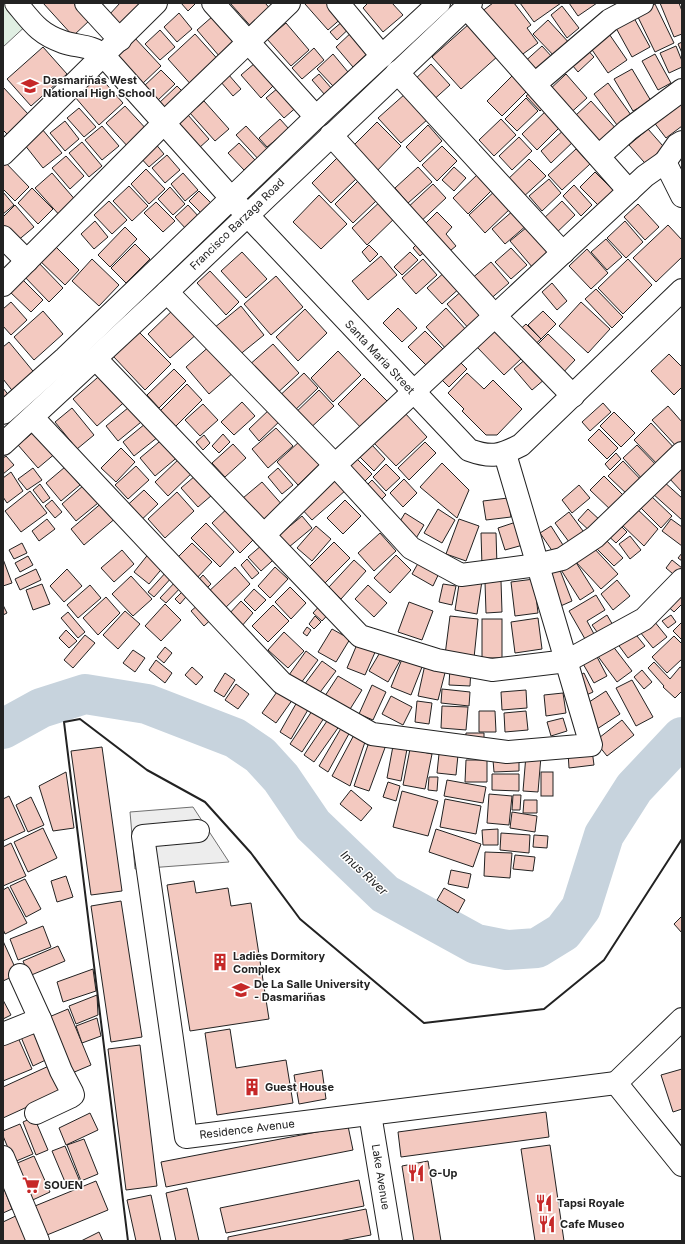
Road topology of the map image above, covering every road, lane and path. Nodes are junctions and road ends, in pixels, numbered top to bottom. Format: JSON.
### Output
{"nodes":[{"id":1,"x":16,"y":3,"type":"edge"},
{"id":2,"x":86,"y":3,"type":"edge"},
{"id":3,"x":156,"y":3,"type":"edge"},
{"id":4,"x":213,"y":3,"type":"edge"},
{"id":5,"x":290,"y":3,"type":"edge"},
{"id":6,"x":338,"y":3,"type":"edge"},
{"id":7,"x":439,"y":3,"type":"edge"},
{"id":8,"x":642,"y":3,"type":"edge"},
{"id":9,"x":468,"y":5,"type":"edge"},
{"id":10,"x":120,"y":40,"type":"junction"},
{"id":11,"x":249,"y":42,"type":"junction"},
{"id":12,"x":104,"y":56,"type":"junction"},
{"id":13,"x":382,"y":56,"type":"junction"},
{"id":14,"x":397,"y":72,"type":"junction"},
{"id":15,"x":535,"y":84,"type":"junction"},
{"id":16,"x":682,"y":90,"type":"edge"},
{"id":17,"x":316,"y":117,"type":"junction"},
{"id":18,"x":164,"y":123,"type":"junction"},
{"id":19,"x":331,"y":135,"type":"junction"},
{"id":20,"x":682,"y":142,"type":"edge"},
{"id":21,"x":6,"y":146,"type":"edge"},
{"id":22,"x":599,"y":156,"type":"junction"},
{"id":23,"x":665,"y":162,"type":"junction"},
{"id":24,"x":629,"y":191,"type":"junction"},
{"id":25,"x":682,"y":196,"type":"edge"},
{"id":26,"x":232,"y":198,"type":"junction"},
{"id":27,"x":247,"y":214,"type":"junction"},
{"id":28,"x":3,"y":237,"type":"edge"},
{"id":29,"x":563,"y":253,"type":"junction"},
{"id":30,"x":27,"y":261,"type":"junction"},
{"id":31,"x":3,"y":285,"type":"edge"},
{"id":32,"x":682,"y":290,"type":"edge"},
{"id":33,"x":167,"y":292,"type":"junction"},
{"id":34,"x":495,"y":316,"type":"junction"},
{"id":35,"x":96,"y":358,"type":"junction"},
{"id":36,"x":413,"y":392,"type":"junction"},
{"id":37,"x":573,"y":396,"type":"junction"},
{"id":38,"x":3,"y":413,"type":"edge"},
{"id":39,"x":33,"y":418,"type":"junction"},
{"id":40,"x":3,"y":444,"type":"edge"},
{"id":41,"x":682,"y":453,"type":"edge"},
{"id":42,"x":505,"y":454,"type":"junction"},
{"id":43,"x":334,"y":465,"type":"junction"},
{"id":44,"x":264,"y":535,"type":"junction"},
{"id":45,"x":538,"y":565,"type":"junction"},
{"id":46,"x":682,"y":580,"type":"edge"},
{"id":47,"x":567,"y":662,"type":"junction"},
{"id":48,"x":198,"y":831,"type":"dead end"},
{"id":49,"x":20,"y":975,"type":"dead end"},
{"id":50,"x":40,"y":1019,"type":"junction"},
{"id":51,"x":682,"y":1019,"type":"edge"},
{"id":52,"x":3,"y":1034,"type":"edge"},
{"id":53,"x":616,"y":1083,"type":"junction"},
{"id":54,"x":36,"y":1112,"type":"dead end"},
{"id":55,"x":370,"y":1114,"type":"junction"},
{"id":56,"x":3,"y":1157,"type":"edge"},
{"id":57,"x":682,"y":1165,"type":"edge"},
{"id":58,"x":38,"y":1241,"type":"edge"},
{"id":59,"x":391,"y":1241,"type":"edge"}],
"edges":[{"from":1,"to":12,"type":"street"},
{"from":2,"to":10,"type":"street"},
{"from":3,"to":10,"type":"street"},
{"from":4,"to":11,"type":"street"},
{"from":5,"to":11,"type":"street"},
{"from":6,"to":13,"type":"street"},
{"from":7,"to":13,"type":"street","name":"Francisco Barzaga Road"},
{"from":8,"to":15,"type":"street"},
{"from":9,"to":14,"type":"street","name":"Francisco Barzaga Road"},
{"from":9,"to":15,"type":"street"},
{"from":10,"to":12,"type":"street"},
{"from":11,"to":17,"type":"street"},
{"from":11,"to":18,"type":"street"},
{"from":12,"to":18,"type":"street","name":"Santa Maria Street"},
{"from":12,"to":21,"type":"street"},
{"from":13,"to":17,"type":"street","name":"Francisco Barzaga Road"},
{"from":14,"to":19,"type":"street","name":"Francisco Barzaga Road"},
{"from":14,"to":29,"type":"street"},
{"from":15,"to":22,"type":"street"},
{"from":16,"to":22,"type":"street"},
{"from":17,"to":26,"type":"street","name":"Francisco Barzaga Road"},
{"from":18,"to":26,"type":"street","name":"Santa Maria Street"},
{"from":18,"to":30,"type":"street"},
{"from":19,"to":27,"type":"street","name":"Francisco Barzaga Road"},
{"from":19,"to":34,"type":"street"},
{"from":20,"to":23,"type":"street"},
{"from":22,"to":24,"type":"street"},
{"from":23,"to":24,"type":"street"},
{"from":23,"to":25,"type":"street"},
{"from":24,"to":29,"type":"street"},
{"from":26,"to":27,"type":"street","name":"Santa Maria Street"},
{"from":26,"to":38,"type":"street","name":"Francisco Barzaga Road"},
{"from":27,"to":33,"type":"street","name":"Francisco Barzaga Road"},
{"from":27,"to":36,"type":"street","name":"Santa Maria Street"},
{"from":28,"to":30,"type":"street"},
{"from":29,"to":34,"type":"street"},
{"from":30,"to":31,"type":"street"},
{"from":32,"to":37,"type":"street","name":"Santa Maria Street"},
{"from":33,"to":35,"type":"street","name":"Francisco Barzaga Road"},
{"from":33,"to":43,"type":"street"},
{"from":34,"to":36,"type":"street"},
{"from":34,"to":37,"type":"street"},
{"from":35,"to":39,"type":"street","name":"Francisco Barzaga Road"},
{"from":35,"to":44,"type":"street"},
{"from":36,"to":42,"type":"street","name":"Santa Maria Street"},
{"from":36,"to":43,"type":"street"},
{"from":37,"to":42,"type":"street","name":"Santa Maria Street"},
{"from":39,"to":40,"type":"street","name":"Francisco Barzaga Road"},
{"from":39,"to":47,"type":"street"},
{"from":41,"to":45,"type":"street"},
{"from":42,"to":45,"type":"street"},
{"from":43,"to":44,"type":"street"},
{"from":43,"to":45,"type":"street"},
{"from":44,"to":47,"type":"street"},
{"from":45,"to":47,"type":"street"},
{"from":46,"to":47,"type":"street"},
{"from":48,"to":55,"type":"street","name":"Residence Avenue"},
{"from":49,"to":50,"type":"street"},
{"from":50,"to":52,"type":"street"},
{"from":50,"to":54,"type":"street"},
{"from":51,"to":53,"type":"street"},
{"from":53,"to":55,"type":"street","name":"Residence Avenue"},
{"from":53,"to":57,"type":"street"},
{"from":55,"to":59,"type":"street","name":"Lake Avenue"},
{"from":56,"to":58,"type":"street"}]}
